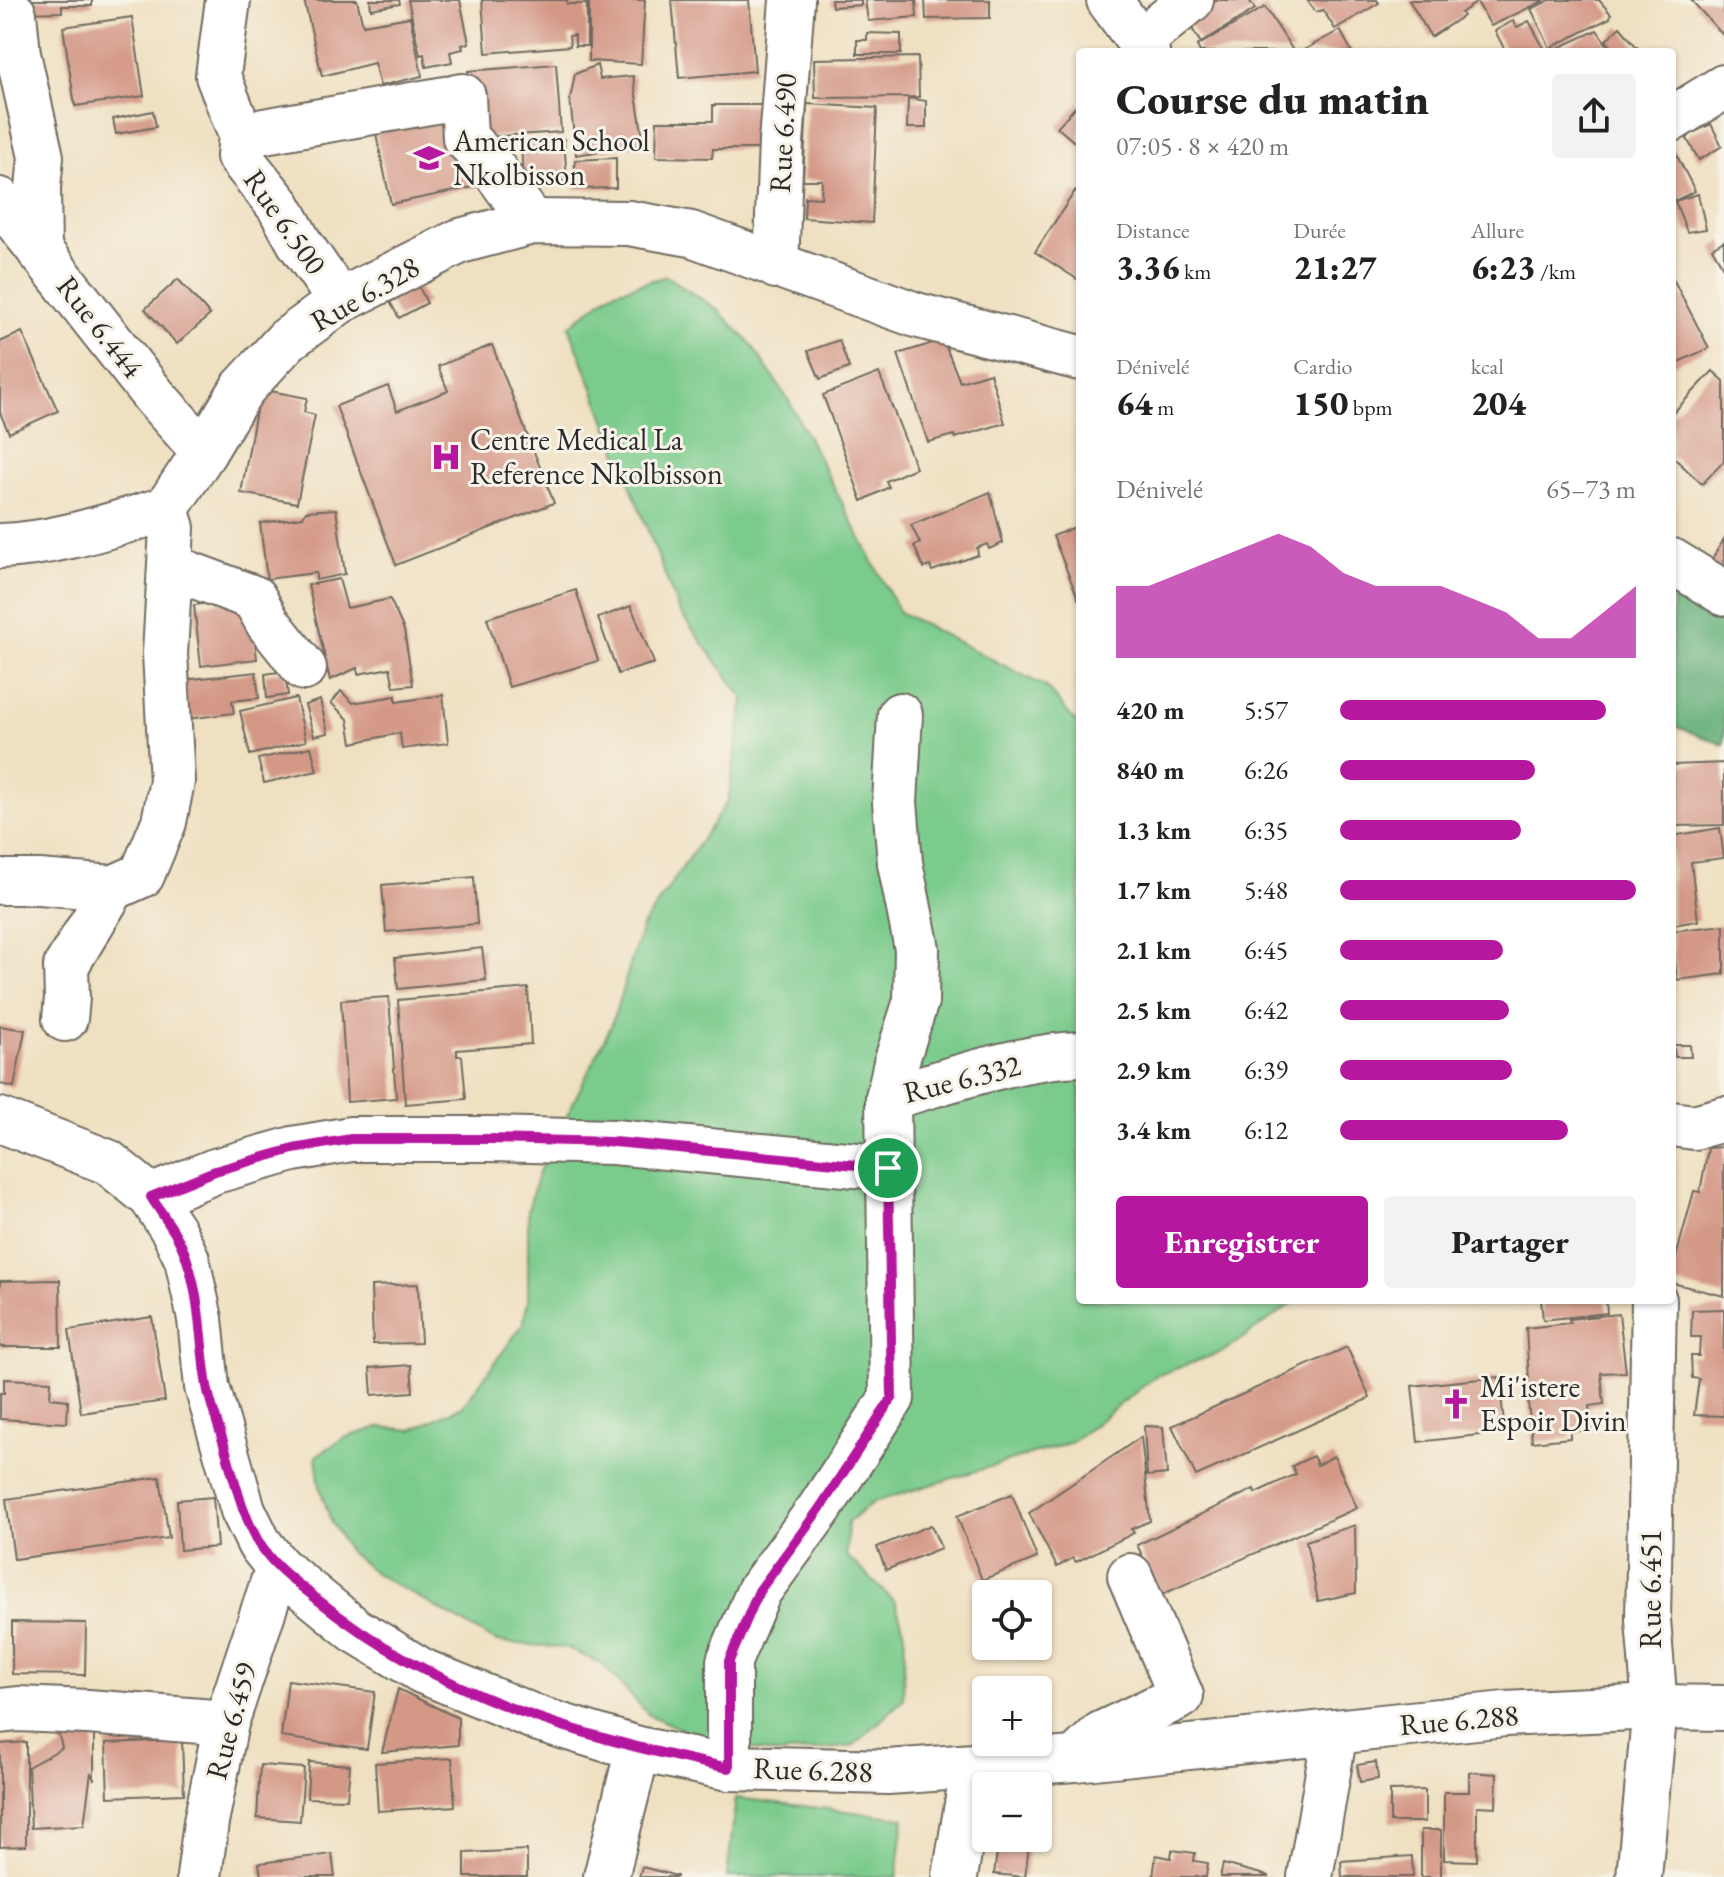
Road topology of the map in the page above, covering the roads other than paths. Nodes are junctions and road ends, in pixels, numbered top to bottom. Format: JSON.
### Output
{"nodes":[{"id":1,"x":228,"y":0,"type":"edge"},
{"id":2,"x":792,"y":0,"type":"edge"},
{"id":3,"x":1191,"y":0,"type":"edge"},
{"id":4,"x":14,"y":14,"type":"dead end"},
{"id":5,"x":1137,"y":23,"type":"edge"},
{"id":6,"x":1724,"y":87,"type":"edge"},
{"id":7,"x":1676,"y":117,"type":"edge"},
{"id":8,"x":0,"y":123,"type":"edge"},
{"id":9,"x":241,"y":135,"type":"junction"},
{"id":10,"x":41,"y":157,"type":"junction"},
{"id":11,"x":0,"y":200,"type":"edge"},
{"id":12,"x":532,"y":222,"type":"junction"},
{"id":13,"x":39,"y":250,"type":"junction"},
{"id":14,"x":776,"y":266,"type":"junction"},
{"id":15,"x":340,"y":301,"type":"junction"},
{"id":16,"x":1076,"y":357,"type":"edge"},
{"id":17,"x":204,"y":452,"type":"junction"},
{"id":18,"x":166,"y":509,"type":"junction"},
{"id":19,"x":0,"y":546,"type":"edge"},
{"id":20,"x":1676,"y":563,"type":"edge"},
{"id":21,"x":171,"y":567,"type":"junction"},
{"id":22,"x":1724,"y":593,"type":"edge"},
{"id":23,"x":304,"y":668,"type":"dead end"},
{"id":24,"x":900,"y":715,"type":"dead end"},
{"id":25,"x":0,"y":882,"type":"edge"},
{"id":26,"x":113,"y":888,"type":"junction"},
{"id":27,"x":65,"y":1019,"type":"dead end"},
{"id":28,"x":1076,"y":1054,"type":"edge"},
{"id":29,"x":888,"y":1098,"type":"junction"},
{"id":30,"x":1724,"y":1119,"type":"edge"},
{"id":31,"x":0,"y":1120,"type":"edge"},
{"id":32,"x":1676,"y":1125,"type":"edge"},
{"id":33,"x":888,"y":1168,"type":"junction"},
{"id":34,"x":151,"y":1197,"type":"junction"},
{"id":35,"x":1654,"y":1304,"type":"edge"},
{"id":36,"x":278,"y":1567,"type":"junction"},
{"id":37,"x":1130,"y":1576,"type":"dead end"},
{"id":38,"x":1655,"y":1707,"type":"junction"},
{"id":39,"x":1724,"y":1708,"type":"edge"},
{"id":40,"x":0,"y":1711,"type":"edge"},
{"id":41,"x":226,"y":1723,"type":"junction"},
{"id":42,"x":1335,"y":1732,"type":"junction"},
{"id":43,"x":638,"y":1749,"type":"junction"},
{"id":44,"x":1075,"y":1759,"type":"junction"},
{"id":45,"x":729,"y":1768,"type":"junction"},
{"id":46,"x":973,"y":1768,"type":"junction"},
{"id":47,"x":199,"y":1877,"type":"edge"},
{"id":48,"x":606,"y":1877,"type":"edge"},
{"id":49,"x":955,"y":1877,"type":"edge"},
{"id":50,"x":1310,"y":1877,"type":"edge"},
{"id":51,"x":1639,"y":1877,"type":"edge"}],
"edges":[{"from":1,"to":9,"type":"street","name":"Rue 6.500"},
{"from":2,"to":14,"type":"street","name":"Rue 6.490"},
{"from":3,"to":5,"type":"street"},
{"from":4,"to":10,"type":"street"},
{"from":6,"to":7,"type":"street"},
{"from":8,"to":10,"type":"street"},
{"from":9,"to":12,"type":"street"},
{"from":9,"to":15,"type":"street","name":"Rue 6.500"},
{"from":10,"to":13,"type":"street"},
{"from":11,"to":13,"type":"street","name":"Rue 6.444"},
{"from":12,"to":14,"type":"street","name":"Rue 6.328"},
{"from":12,"to":15,"type":"street","name":"Rue 6.328"},
{"from":13,"to":17,"type":"street","name":"Rue 6.444"},
{"from":14,"to":16,"type":"street","name":"Rue 6.328"},
{"from":15,"to":17,"type":"street","name":"Rue 6.328"},
{"from":17,"to":18,"type":"street","name":"Rue 6.328"},
{"from":18,"to":19,"type":"street"},
{"from":18,"to":21,"type":"street"},
{"from":20,"to":22,"type":"street"},
{"from":21,"to":23,"type":"street"},
{"from":21,"to":26,"type":"street"},
{"from":24,"to":29,"type":"street"},
{"from":25,"to":26,"type":"street"},
{"from":26,"to":27,"type":"street"},
{"from":28,"to":29,"type":"street","name":"Rue 6.332"},
{"from":29,"to":33,"type":"street","name":"Rue 6.332"},
{"from":30,"to":32,"type":"street"},
{"from":31,"to":34,"type":"street","name":"Rue 6.288"},
{"from":33,"to":34,"type":"street"},
{"from":33,"to":45,"type":"street","name":"Rue 6.332"},
{"from":34,"to":36,"type":"street","name":"Rue 6.288"},
{"from":35,"to":38,"type":"street","name":"Rue 6.451"},
{"from":36,"to":41,"type":"street","name":"Rue 6.459"},
{"from":36,"to":43,"type":"street","name":"Rue 6.288"},
{"from":37,"to":44,"type":"street"},
{"from":38,"to":39,"type":"street","name":"Rue 6.288"},
{"from":38,"to":42,"type":"street","name":"Rue 6.288"},
{"from":38,"to":51,"type":"street","name":"Rue 6.451"},
{"from":40,"to":41,"type":"street"},
{"from":41,"to":47,"type":"street","name":"Rue 6.459"},
{"from":42,"to":44,"type":"street","name":"Rue 6.288"},
{"from":42,"to":50,"type":"street"},
{"from":43,"to":45,"type":"street","name":"Rue 6.288"},
{"from":43,"to":48,"type":"street"},
{"from":44,"to":46,"type":"street","name":"Rue 6.288"},
{"from":45,"to":46,"type":"street","name":"Rue 6.288"},
{"from":46,"to":49,"type":"street"}]}
